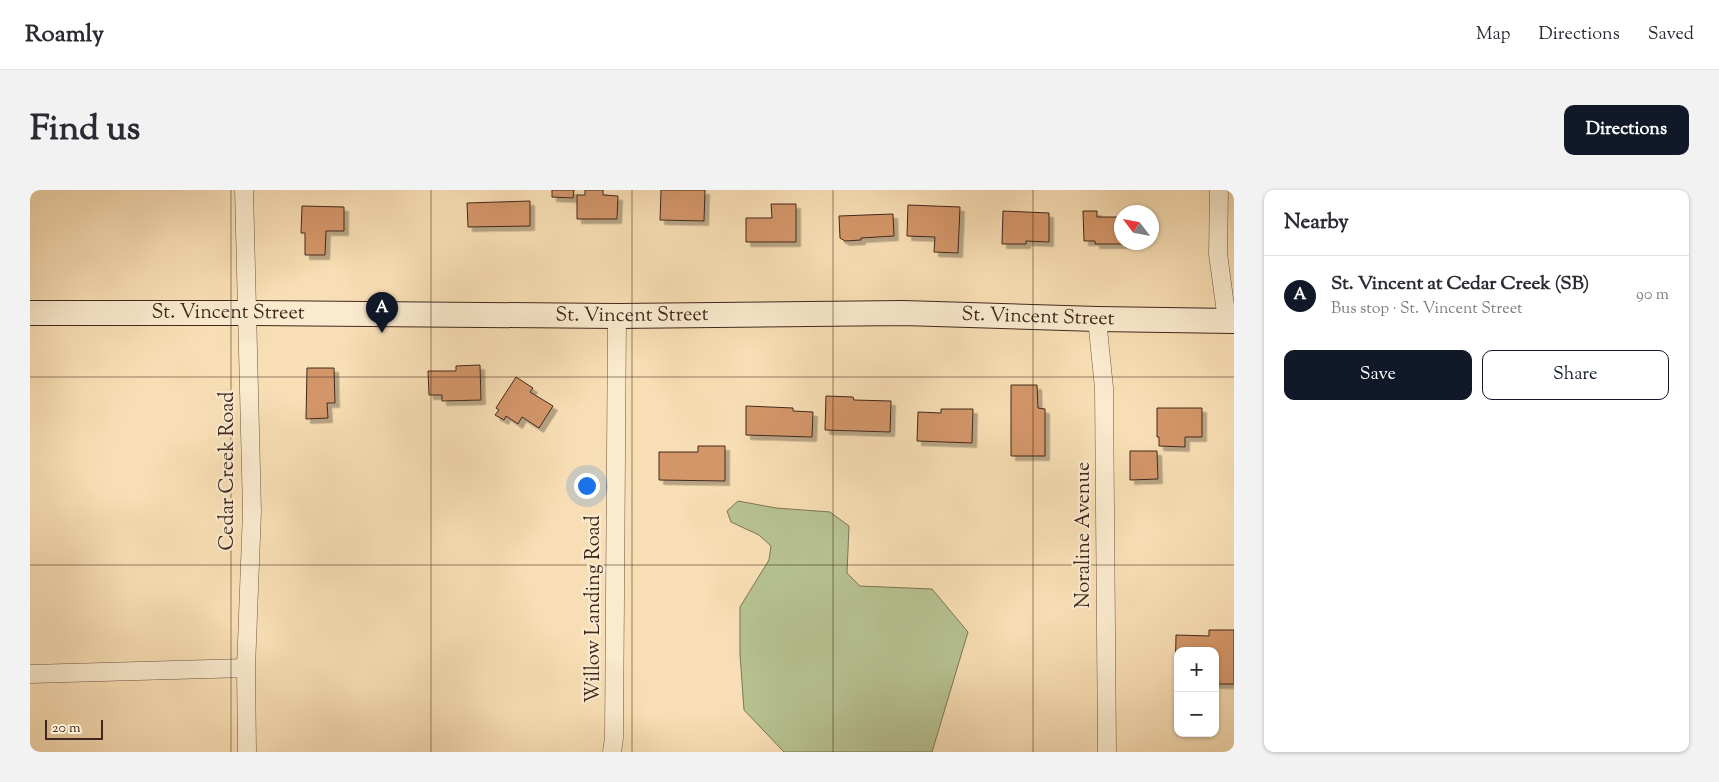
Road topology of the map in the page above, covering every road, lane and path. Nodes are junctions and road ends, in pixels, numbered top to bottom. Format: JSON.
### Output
{"nodes":[{"id":1,"x":244,"y":190,"type":"edge"},
{"id":2,"x":1219,"y":190,"type":"edge"},
{"id":3,"x":247,"y":312,"type":"junction"},
{"id":4,"x":30,"y":314,"type":"edge"},
{"id":5,"x":617,"y":316,"type":"junction"},
{"id":6,"x":1097,"y":319,"type":"junction"},
{"id":7,"x":1230,"y":320,"type":"edge"},
{"id":8,"x":246,"y":668,"type":"junction"},
{"id":9,"x":30,"y":674,"type":"edge"},
{"id":10,"x":247,"y":752,"type":"edge"},
{"id":11,"x":612,"y":752,"type":"edge"},
{"id":12,"x":1107,"y":752,"type":"edge"}],
"edges":[{"from":1,"to":3,"type":"street","name":"Cedar Creek Road"},
{"from":2,"to":7,"type":"street"},
{"from":3,"to":4,"type":"street","name":"St. Vincent Street"},
{"from":3,"to":5,"type":"street","name":"St. Vincent Street"},
{"from":3,"to":8,"type":"street","name":"Cedar Creek Road"},
{"from":5,"to":6,"type":"street","name":"St. Vincent Street"},
{"from":5,"to":11,"type":"street","name":"Willow Landing Road"},
{"from":6,"to":7,"type":"street","name":"St. Vincent Street"},
{"from":6,"to":12,"type":"street","name":"Noraline Avenue"},
{"from":8,"to":9,"type":"street"},
{"from":8,"to":10,"type":"street","name":"Cedar Creek Road"}]}
